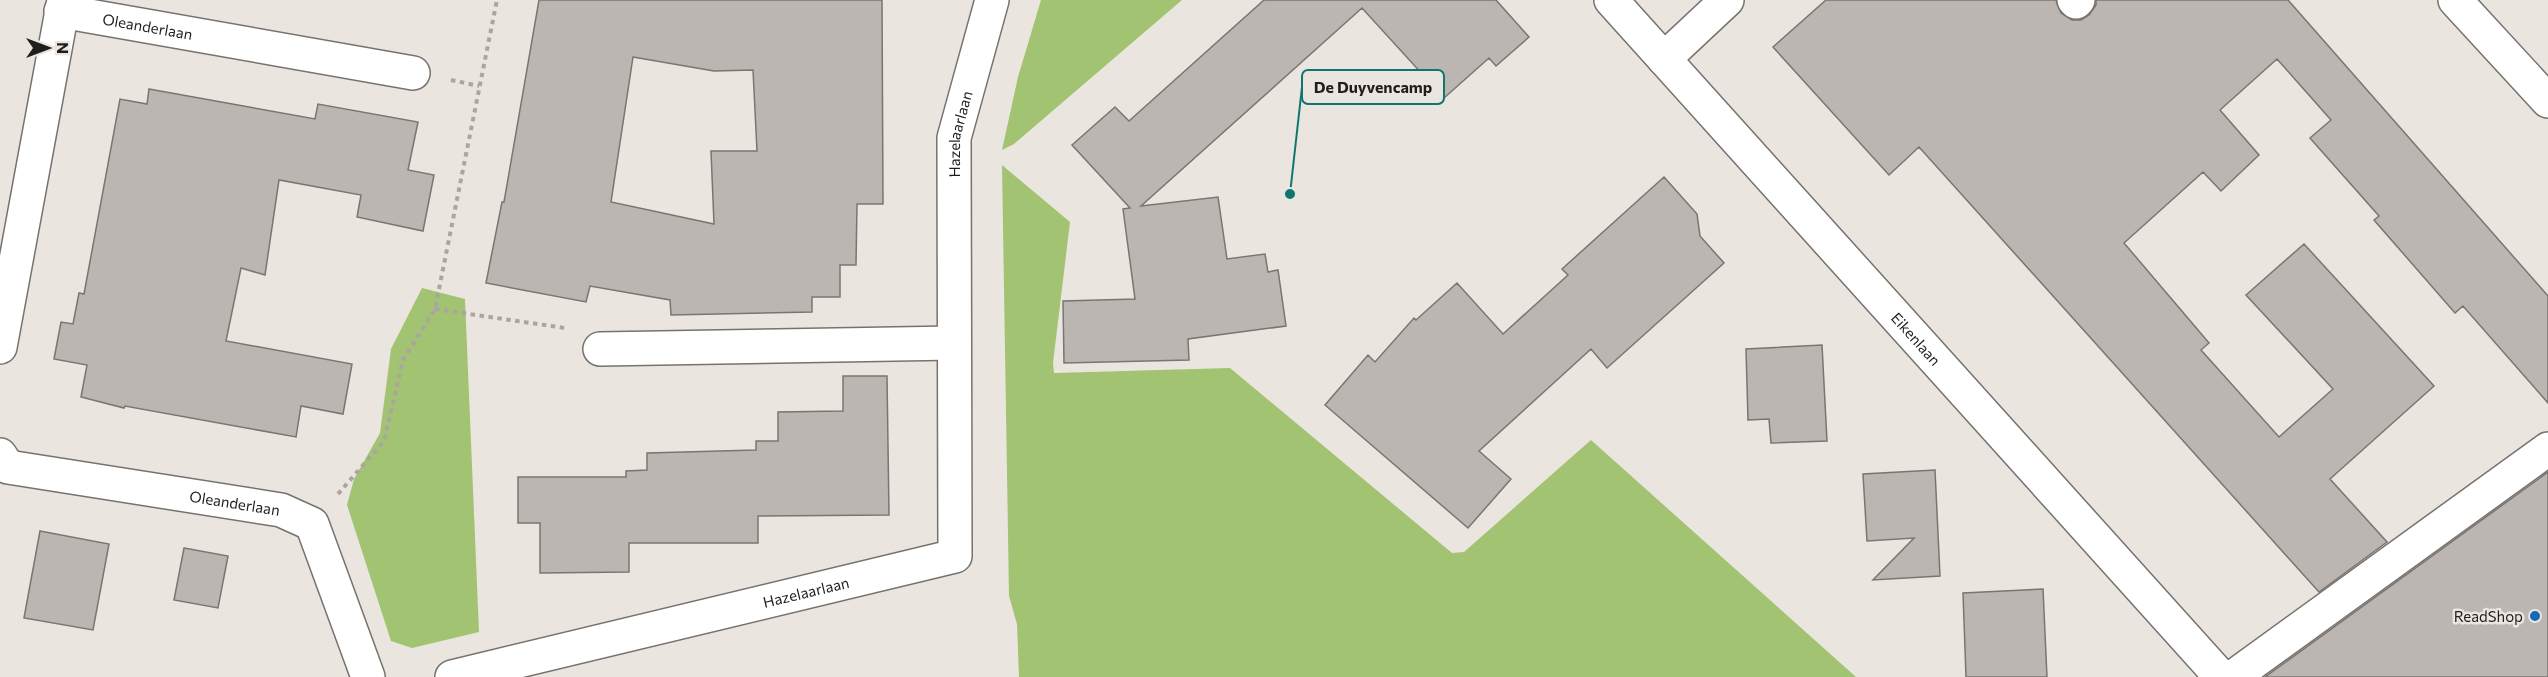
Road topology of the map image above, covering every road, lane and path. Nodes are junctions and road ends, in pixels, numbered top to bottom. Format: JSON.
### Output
{"nodes":[{"id":1,"x":497,"y":0,"type":"edge"},
{"id":2,"x":992,"y":0,"type":"edge"},
{"id":3,"x":1611,"y":0,"type":"edge"},
{"id":4,"x":1727,"y":0,"type":"edge"},
{"id":5,"x":2455,"y":0,"type":"edge"},
{"id":6,"x":63,"y":6,"type":"edge"},
{"id":7,"x":1664,"y":58,"type":"junction"},
{"id":8,"x":413,"y":73,"type":"dead end"},
{"id":9,"x":2548,"y":101,"type":"edge"},
{"id":10,"x":435,"y":309,"type":"junction"},
{"id":11,"x":954,"y":344,"type":"junction"},
{"id":12,"x":0,"y":347,"type":"edge"},
{"id":13,"x":600,"y":349,"type":"joint"},
{"id":14,"x":2548,"y":449,"type":"edge"},
{"id":15,"x":0,"y":455,"type":"edge"},
{"id":16,"x":312,"y":524,"type":"junction"},
{"id":17,"x":368,"y":677,"type":"edge"},
{"id":18,"x":452,"y":677,"type":"edge"},
{"id":19,"x":2221,"y":677,"type":"edge"},
{"id":20,"x":2233,"y":677,"type":"edge"}],
"edges":[{"from":1,"to":10,"type":"path"},
{"from":2,"to":11,"type":"street","name":"Hazelaarlaan"},
{"from":3,"to":7,"type":"street","name":"Eikenlaan"},
{"from":4,"to":7,"type":"street"},
{"from":5,"to":9,"type":"street"},
{"from":6,"to":8,"type":"street","name":"Oleanderlaan"},
{"from":6,"to":12,"type":"street","name":"Oleanderlaan"},
{"from":7,"to":19,"type":"street","name":"Eikenlaan"},
{"from":10,"to":13,"type":"path"},
{"from":10,"to":16,"type":"path"},
{"from":11,"to":13,"type":"street"},
{"from":11,"to":18,"type":"street","name":"Hazelaarlaan"},
{"from":14,"to":20,"type":"street"},
{"from":15,"to":16,"type":"street","name":"Oleanderlaan"},
{"from":16,"to":17,"type":"street"}]}
